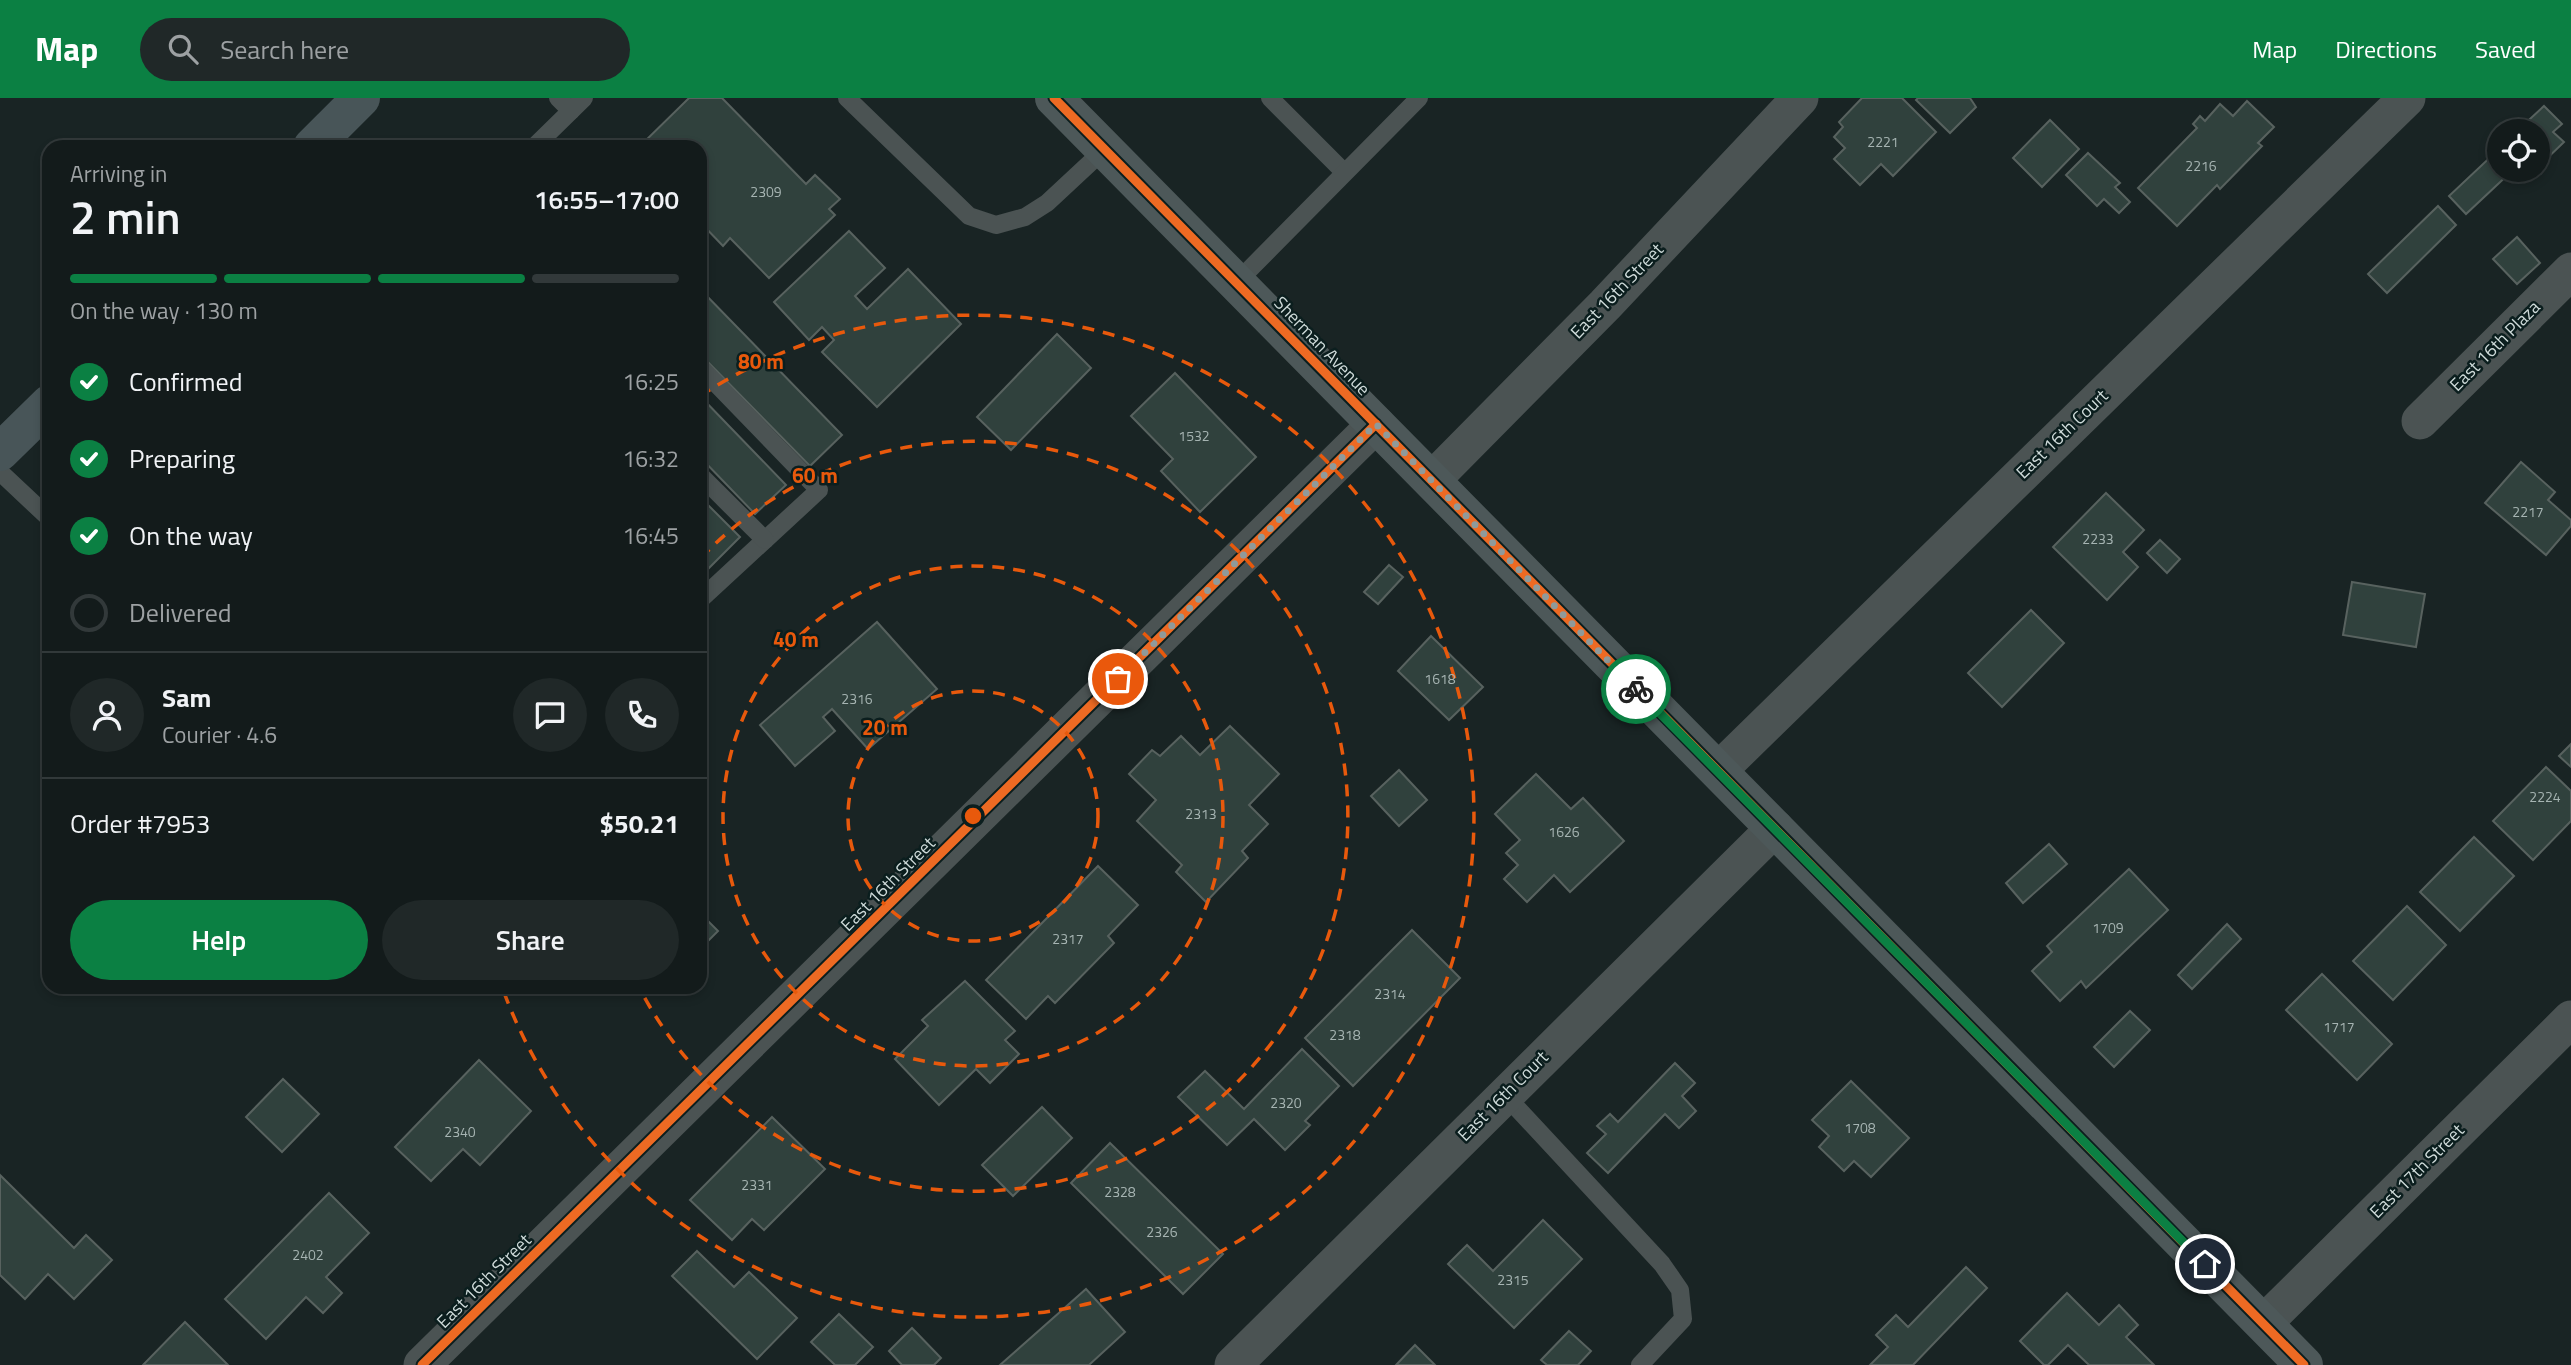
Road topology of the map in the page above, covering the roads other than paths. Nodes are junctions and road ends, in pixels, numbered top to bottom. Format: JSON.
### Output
{"nodes":[{"id":1,"x":362,"y":98,"type":"edge"},
{"id":2,"x":584,"y":98,"type":"edge"},
{"id":3,"x":847,"y":98,"type":"edge"},
{"id":4,"x":1054,"y":98,"type":"edge"},
{"id":5,"x":1270,"y":98,"type":"edge"},
{"id":6,"x":1419,"y":98,"type":"edge"},
{"id":7,"x":1800,"y":98,"type":"edge"},
{"id":8,"x":2407,"y":98,"type":"edge"},
{"id":9,"x":564,"y":105,"type":"edge"},
{"id":10,"x":319,"y":140,"type":"edge"},
{"id":11,"x":539,"y":140,"type":"edge"},
{"id":12,"x":1105,"y":149,"type":"junction"},
{"id":13,"x":1345,"y":172,"type":"junction"},
{"id":14,"x":2571,"y":271,"type":"edge"},
{"id":15,"x":1237,"y":282,"type":"junction"},
{"id":16,"x":707,"y":375,"type":"edge"},
{"id":17,"x":42,"y":411,"type":"edge"},
{"id":18,"x":2420,"y":421,"type":"dead end"},
{"id":19,"x":1376,"y":424,"type":"junction"},
{"id":20,"x":0,"y":452,"type":"edge"},
{"id":21,"x":0,"y":472,"type":"edge"},
{"id":22,"x":1432,"y":481,"type":"junction"},
{"id":23,"x":707,"y":482,"type":"edge"},
{"id":24,"x":42,"y":512,"type":"edge"},
{"id":25,"x":765,"y":540,"type":"junction"},
{"id":26,"x":707,"y":589,"type":"edge"},
{"id":27,"x":1718,"y":771,"type":"junction"},
{"id":28,"x":1774,"y":828,"type":"junction"},
{"id":29,"x":2571,"y":1018,"type":"edge"},
{"id":30,"x":1504,"y":1094,"type":"junction"},
{"id":31,"x":2264,"y":1323,"type":"junction"},
{"id":32,"x":2302,"y":1364,"type":"edge"},
{"id":33,"x":422,"y":1365,"type":"edge"},
{"id":34,"x":1233,"y":1365,"type":"edge"},
{"id":35,"x":1640,"y":1365,"type":"edge"}],
"edges":[{"from":1,"to":10,"type":"main road"},
{"from":2,"to":9,"type":"lane"},
{"from":3,"to":12,"type":"lane"},
{"from":4,"to":12,"type":"street","name":"Sherman Avenue"},
{"from":5,"to":13,"type":"lane"},
{"from":6,"to":13,"type":"lane"},
{"from":7,"to":22,"type":"street","name":"East 16th Street"},
{"from":8,"to":27,"type":"street","name":"East 16th Court"},
{"from":9,"to":11,"type":"lane"},
{"from":12,"to":15,"type":"street","name":"Sherman Avenue"},
{"from":13,"to":15,"type":"lane"},
{"from":14,"to":18,"type":"street","name":"East 16th Plaza"},
{"from":15,"to":19,"type":"street","name":"Sherman Avenue"},
{"from":16,"to":25,"type":"lane"},
{"from":17,"to":20,"type":"main road"},
{"from":19,"to":22,"type":"street","name":"Sherman Avenue"},
{"from":19,"to":33,"type":"street","name":"East 16th Street"},
{"from":21,"to":24,"type":"lane"},
{"from":22,"to":27,"type":"street","name":"Sherman Avenue"},
{"from":23,"to":25,"type":"lane"},
{"from":25,"to":26,"type":"lane"},
{"from":27,"to":28,"type":"street","name":"Sherman Avenue"},
{"from":28,"to":30,"type":"street","name":"East 16th Court"},
{"from":28,"to":31,"type":"street","name":"Sherman Avenue"},
{"from":29,"to":31,"type":"street","name":"East 17th Street"},
{"from":30,"to":34,"type":"street","name":"East 16th Court"},
{"from":30,"to":35,"type":"lane"},
{"from":31,"to":32,"type":"street","name":"Sherman Avenue"}]}
